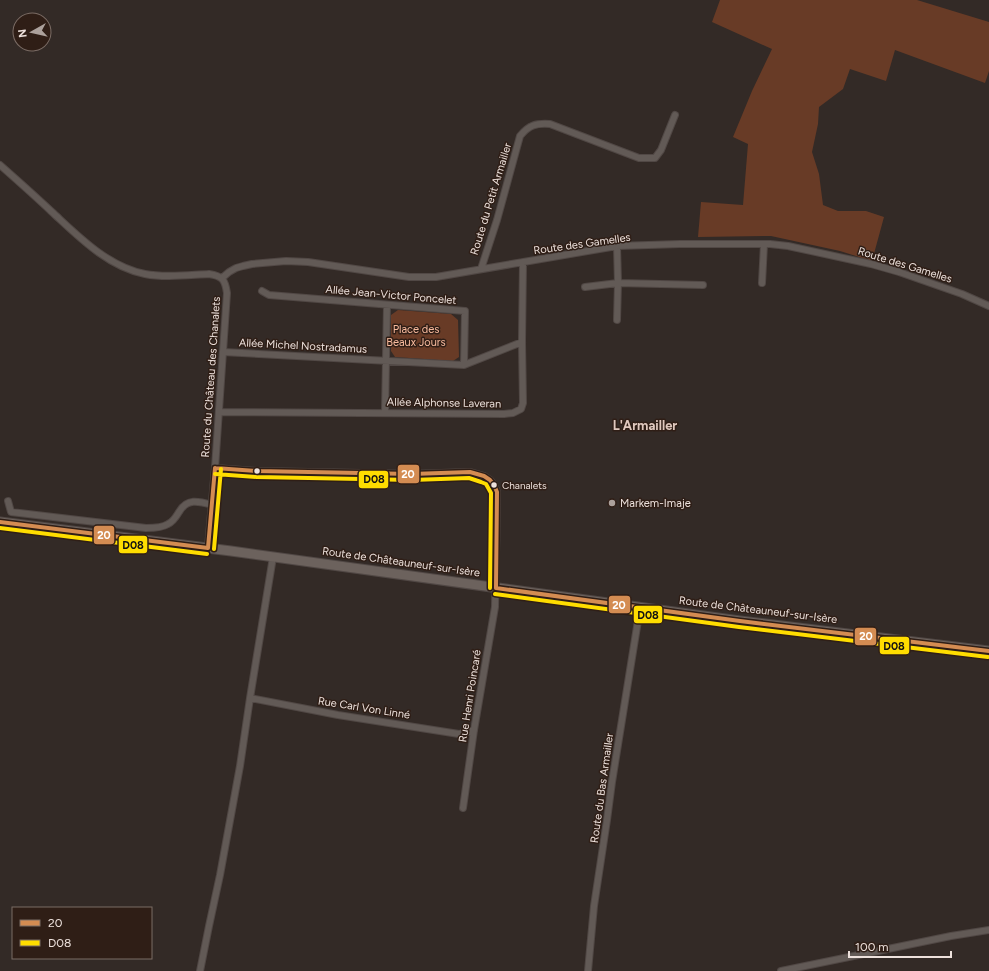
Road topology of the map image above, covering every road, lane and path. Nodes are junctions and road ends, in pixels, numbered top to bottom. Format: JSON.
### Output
{"nodes":[{"id":1,"x":675,"y":115,"type":"dead end"},
{"id":2,"x":0,"y":164,"type":"edge"},
{"id":3,"x":764,"y":244,"type":"junction"},
{"id":4,"x":617,"y":246,"type":"junction"},
{"id":5,"x":523,"y":262,"type":"junction"},
{"id":6,"x":480,"y":269,"type":"junction"},
{"id":7,"x":222,"y":278,"type":"junction"},
{"id":8,"x":618,"y":283,"type":"junction"},
{"id":9,"x":762,"y":283,"type":"dead end"},
{"id":10,"x":703,"y":285,"type":"dead end"},
{"id":11,"x":585,"y":286,"type":"dead end"},
{"id":12,"x":262,"y":291,"type":"dead end"},
{"id":13,"x":387,"y":305,"type":"junction"},
{"id":14,"x":989,"y":306,"type":"edge"},
{"id":15,"x":617,"y":320,"type":"dead end"},
{"id":16,"x":522,"y":342,"type":"junction"},
{"id":17,"x":223,"y":352,"type":"junction"},
{"id":18,"x":386,"y":361,"type":"junction"},
{"id":19,"x":464,"y":365,"type":"junction"},
{"id":20,"x":219,"y":412,"type":"junction"},
{"id":21,"x":385,"y":413,"type":"junction"},
{"id":22,"x":215,"y":468,"type":"junction"},
{"id":23,"x":8,"y":501,"type":"dead end"},
{"id":24,"x":212,"y":504,"type":"junction"},
{"id":25,"x":0,"y":522,"type":"edge"},
{"id":26,"x":208,"y":548,"type":"junction"},
{"id":27,"x":273,"y":556,"type":"junction"},
{"id":28,"x":496,"y":588,"type":"junction"},
{"id":29,"x":640,"y":608,"type":"junction"},
{"id":30,"x":989,"y":651,"type":"edge"},
{"id":31,"x":250,"y":698,"type":"junction"},
{"id":32,"x":474,"y":730,"type":"junction"},
{"id":33,"x":463,"y":808,"type":"dead end"},
{"id":34,"x":989,"y":930,"type":"edge"},
{"id":35,"x":200,"y":971,"type":"edge"},
{"id":36,"x":588,"y":971,"type":"edge"},
{"id":37,"x":781,"y":971,"type":"edge"}],
"edges":[{"from":1,"to":6,"type":"street","name":"Route du Petit Armailler"},
{"from":2,"to":7,"type":"street"},
{"from":3,"to":4,"type":"street","name":"Route des Gamelles"},
{"from":3,"to":9,"type":"street"},
{"from":3,"to":14,"type":"street","name":"Route des Gamelles"},
{"from":4,"to":5,"type":"street","name":"Route des Gamelles"},
{"from":4,"to":8,"type":"street"},
{"from":5,"to":6,"type":"street","name":"Route des Gamelles"},
{"from":5,"to":16,"type":"street","name":"Allée Alphonse Laveran"},
{"from":6,"to":7,"type":"street","name":"Route des Gamelles"},
{"from":7,"to":17,"type":"street","name":"Route du Château des Chanalets"},
{"from":8,"to":10,"type":"street"},
{"from":8,"to":11,"type":"street"},
{"from":8,"to":15,"type":"street"},
{"from":12,"to":13,"type":"street","name":"Allée Jean-Victor Poncelet"},
{"from":13,"to":18,"type":"street"},
{"from":13,"to":19,"type":"street","name":"Allée Jean-Victor Poncelet"},
{"from":16,"to":19,"type":"street","name":"Allée Michel Nostradamus"},
{"from":16,"to":21,"type":"street","name":"Allée Alphonse Laveran"},
{"from":17,"to":18,"type":"street","name":"Allée Michel Nostradamus"},
{"from":17,"to":20,"type":"street","name":"Route du Château des Chanalets"},
{"from":18,"to":19,"type":"street","name":"Allée Michel Nostradamus"},
{"from":18,"to":21,"type":"street"},
{"from":20,"to":21,"type":"street","name":"Allée Alphonse Laveran"},
{"from":20,"to":22,"type":"street","name":"Route du Château des Chanalets"},
{"from":22,"to":24,"type":"street","name":"Route du Château des Chanalets"},
{"from":22,"to":28,"type":"street","name":"Rue Henri Poincaré"},
{"from":23,"to":24,"type":"street"},
{"from":24,"to":26,"type":"street","name":"Route du Château des Chanalets"},
{"from":25,"to":26,"type":"main road","name":"Route de Châteauneuf-sur-Isère"},
{"from":26,"to":27,"type":"main road","name":"Route de Châteauneuf-sur-Isère"},
{"from":27,"to":28,"type":"main road","name":"Route de Châteauneuf-sur-Isère"},
{"from":27,"to":31,"type":"street"},
{"from":28,"to":29,"type":"main road","name":"Route de Châteauneuf-sur-Isère"},
{"from":28,"to":32,"type":"street","name":"Rue Henri Poincaré"},
{"from":29,"to":30,"type":"main road","name":"Route de Châteauneuf-sur-Isère"},
{"from":29,"to":36,"type":"street","name":"Route du Bas Armailler"},
{"from":31,"to":32,"type":"street","name":"Rue Carl Von Linné"},
{"from":31,"to":35,"type":"street"},
{"from":32,"to":33,"type":"street","name":"Rue Henri Poincaré"},
{"from":34,"to":37,"type":"street"}]}
